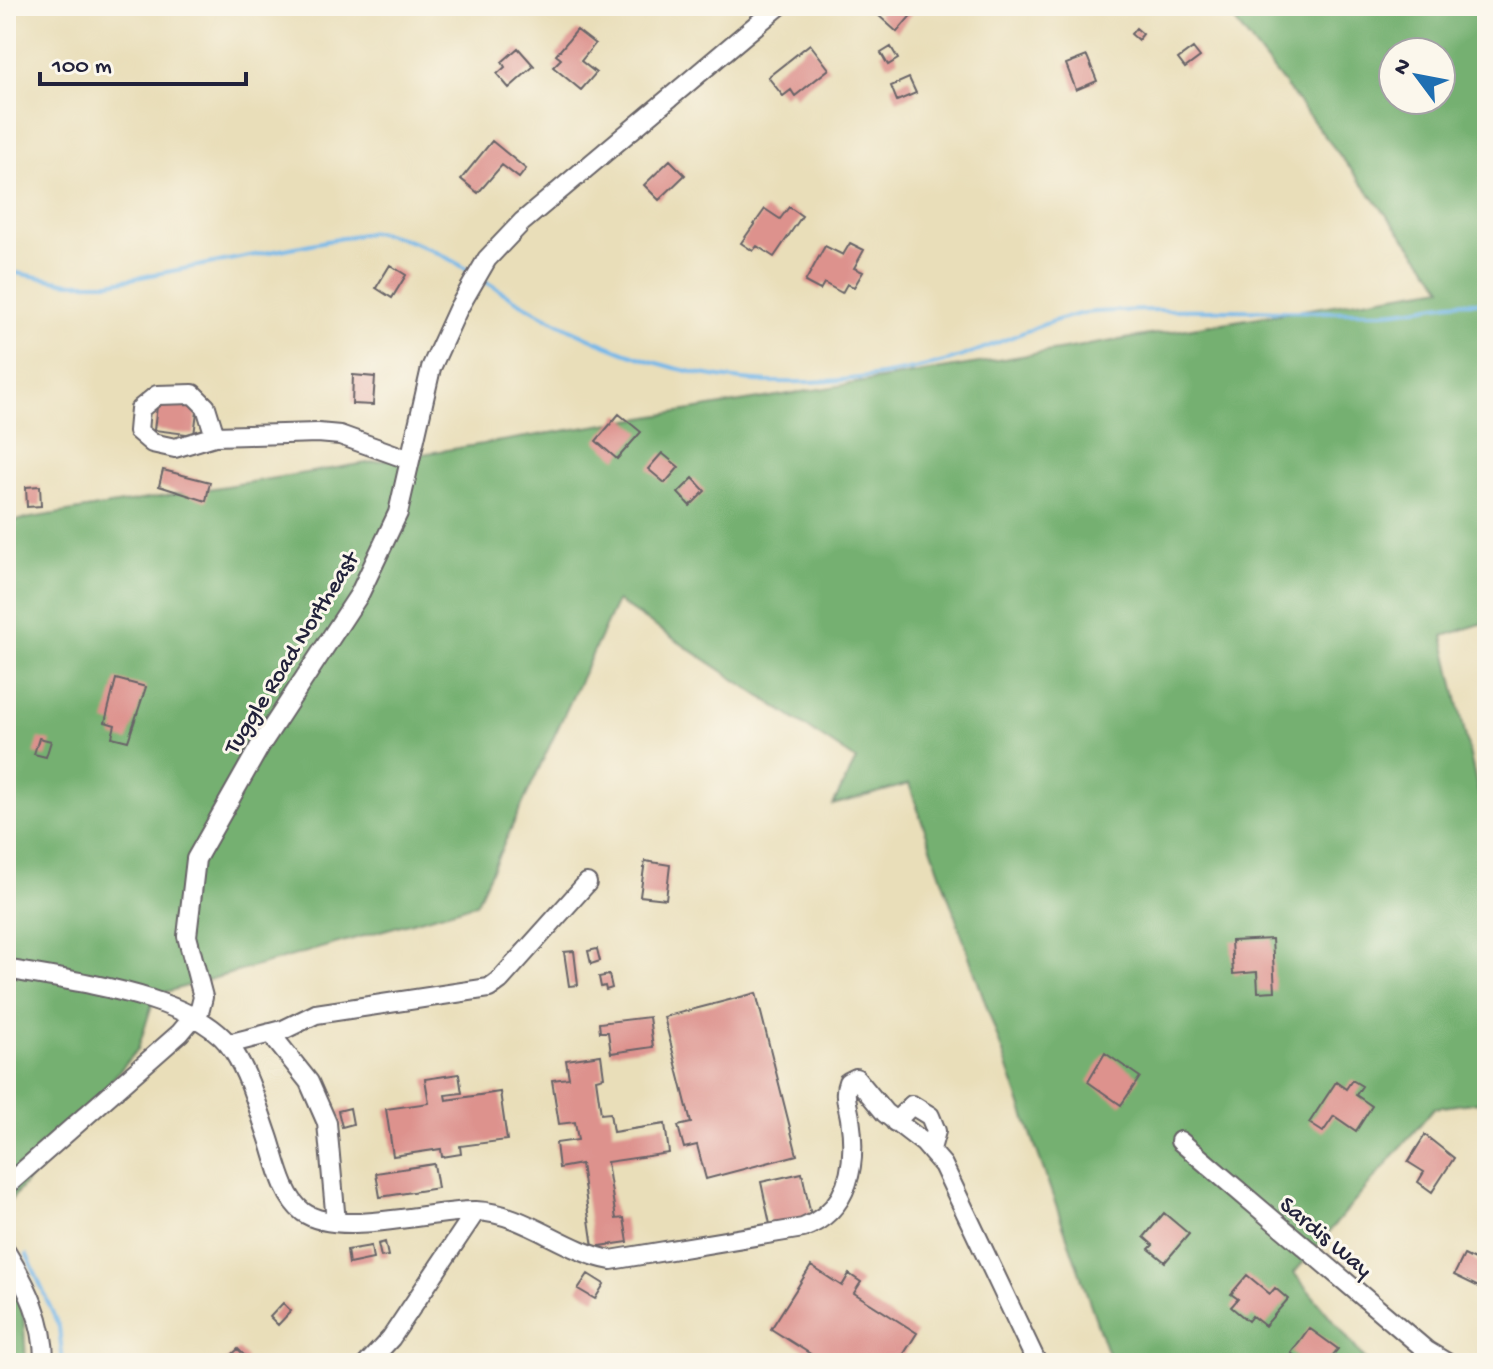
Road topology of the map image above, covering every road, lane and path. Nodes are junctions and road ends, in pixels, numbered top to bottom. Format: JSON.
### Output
{"nodes":[{"id":1,"x":779,"y":6,"type":"edge"},
{"id":2,"x":215,"y":436,"type":"dead end"},
{"id":3,"x":410,"y":460,"type":"junction"},
{"id":4,"x":587,"y":883,"type":"dead end"},
{"id":5,"x":6,"y":969,"type":"edge"},
{"id":6,"x":193,"y":1019,"type":"junction"},
{"id":7,"x":270,"y":1033,"type":"junction"},
{"id":8,"x":228,"y":1044,"type":"junction"},
{"id":9,"x":1180,"y":1141,"type":"dead end"},
{"id":10,"x":6,"y":1186,"type":"edge"},
{"id":11,"x":476,"y":1211,"type":"junction"},
{"id":12,"x":336,"y":1222,"type":"junction"},
{"id":13,"x":6,"y":1252,"type":"edge"},
{"id":14,"x":44,"y":1363,"type":"edge"},
{"id":15,"x":368,"y":1363,"type":"edge"},
{"id":16,"x":1037,"y":1363,"type":"edge"},
{"id":17,"x":1447,"y":1363,"type":"edge"}],
"edges":[{"from":1,"to":3,"type":"street","name":"Tuggle Road Northeast"},
{"from":2,"to":3,"type":"street"},
{"from":3,"to":6,"type":"street","name":"Tuggle Road Northeast"},
{"from":4,"to":7,"type":"street"},
{"from":5,"to":6,"type":"street"},
{"from":6,"to":8,"type":"street"},
{"from":6,"to":10,"type":"street"},
{"from":7,"to":8,"type":"street"},
{"from":7,"to":12,"type":"street"},
{"from":8,"to":12,"type":"street"},
{"from":9,"to":17,"type":"street","name":"Sardis Way"},
{"from":11,"to":12,"type":"street"},
{"from":11,"to":15,"type":"street"},
{"from":11,"to":16,"type":"street"},
{"from":13,"to":14,"type":"street"}]}
